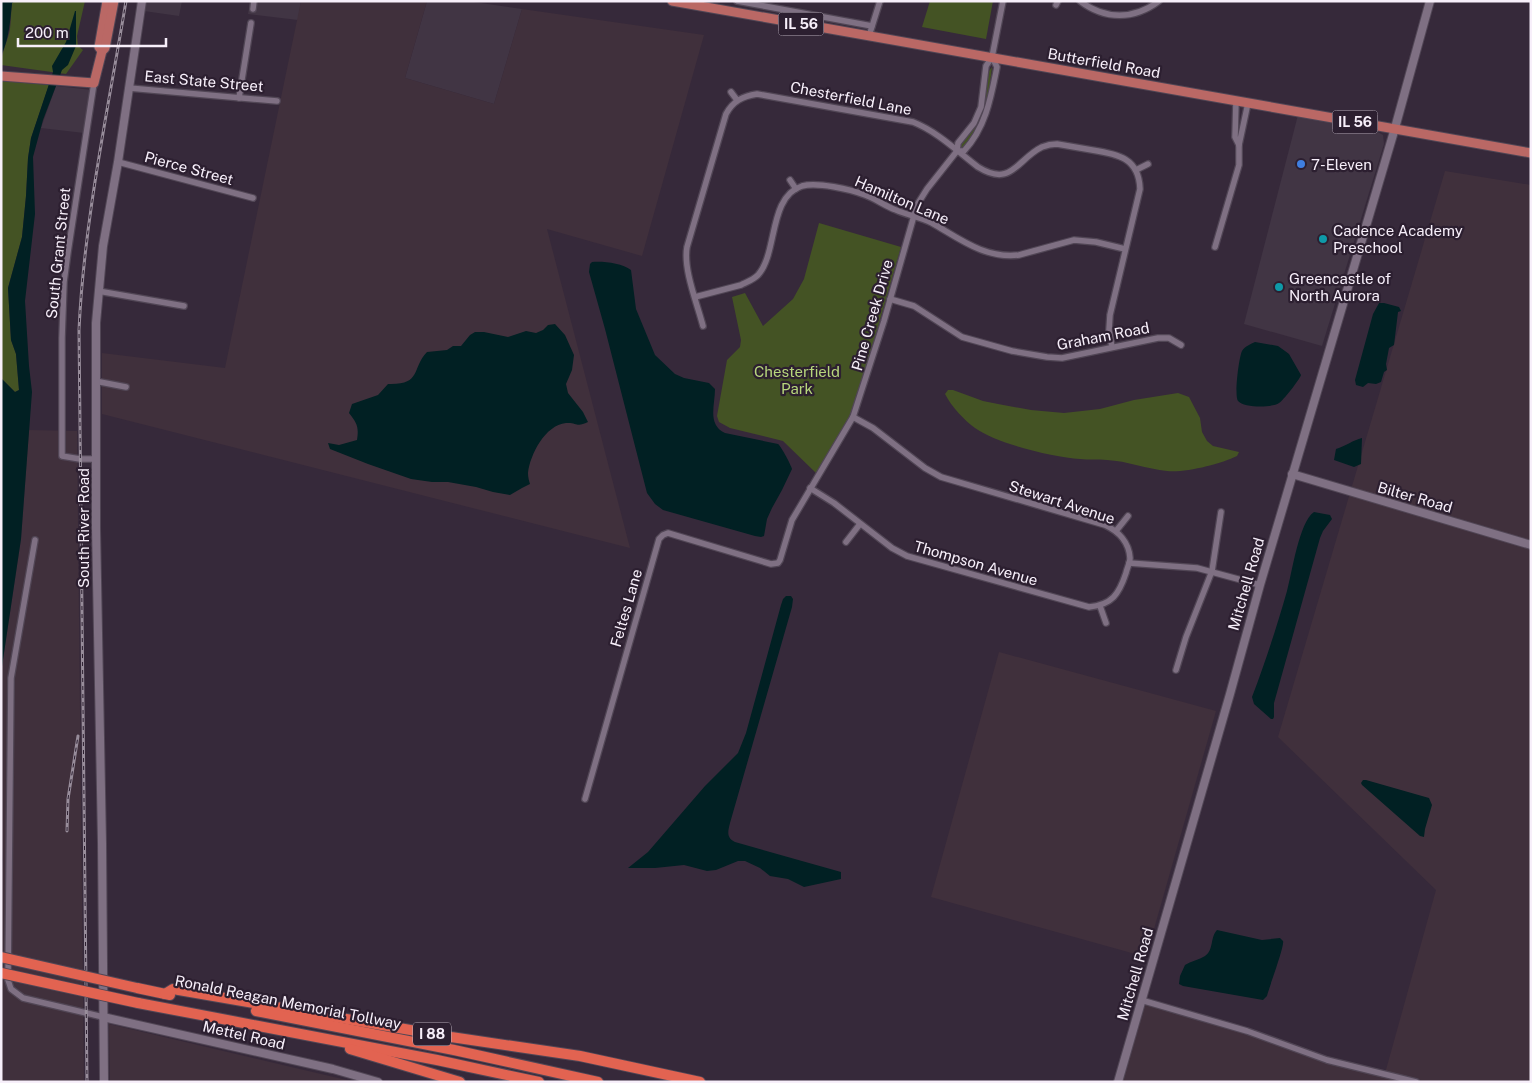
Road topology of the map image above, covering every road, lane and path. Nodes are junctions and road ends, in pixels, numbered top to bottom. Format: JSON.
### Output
{"nodes":[{"id":1,"x":107,"y":1,"type":"edge"},
{"id":2,"x":114,"y":1,"type":"edge"},
{"id":3,"x":142,"y":1,"type":"edge"},
{"id":4,"x":254,"y":1,"type":"edge"},
{"id":5,"x":672,"y":1,"type":"edge"},
{"id":6,"x":736,"y":1,"type":"edge"},
{"id":7,"x":880,"y":1,"type":"edge"},
{"id":8,"x":1003,"y":1,"type":"edge"},
{"id":9,"x":1080,"y":1,"type":"edge"},
{"id":10,"x":1159,"y":1,"type":"edge"},
{"id":11,"x":1430,"y":1,"type":"edge"},
{"id":12,"x":253,"y":9,"type":"dead end"},
{"id":13,"x":733,"y":12,"type":"junction"},
{"id":14,"x":251,"y":23,"type":"dead end"},
{"id":15,"x":872,"y":26,"type":"junction"},
{"id":16,"x":869,"y":36,"type":"junction"},
{"id":17,"x":102,"y":51,"type":"junction"},
{"id":18,"x":992,"y":58,"type":"junction"},
{"id":19,"x":1,"y":76,"type":"edge"},
{"id":20,"x":94,"y":83,"type":"junction"},
{"id":21,"x":129,"y":88,"type":"junction"},
{"id":22,"x":731,"y":92,"type":"dead end"},
{"id":23,"x":239,"y":98,"type":"junction"},
{"id":24,"x":737,"y":100,"type":"junction"},
{"id":25,"x":277,"y":101,"type":"dead end"},
{"id":26,"x":1236,"y":101,"type":"junction"},
{"id":27,"x":1248,"y":103,"type":"junction"},
{"id":28,"x":1395,"y":128,"type":"junction"},
{"id":29,"x":1239,"y":145,"type":"junction"},
{"id":30,"x":957,"y":151,"type":"junction"},
{"id":31,"x":1531,"y":152,"type":"edge"},
{"id":32,"x":118,"y":162,"type":"junction"},
{"id":33,"x":1148,"y":164,"type":"dead end"},
{"id":34,"x":1136,"y":170,"type":"junction"},
{"id":35,"x":790,"y":180,"type":"dead end"},
{"id":36,"x":796,"y":189,"type":"junction"},
{"id":37,"x":253,"y":198,"type":"dead end"},
{"id":38,"x":913,"y":216,"type":"junction"},
{"id":39,"x":1215,"y":247,"type":"dead end"},
{"id":40,"x":1125,"y":249,"type":"junction"},
{"id":41,"x":98,"y":291,"type":"junction"},
{"id":42,"x":695,"y":297,"type":"junction"},
{"id":43,"x":890,"y":298,"type":"junction"},
{"id":44,"x":184,"y":306,"type":"dead end"},
{"id":45,"x":702,"y":326,"type":"dead end"},
{"id":46,"x":1181,"y":345,"type":"dead end"},
{"id":47,"x":1112,"y":347,"type":"junction"},
{"id":48,"x":95,"y":381,"type":"junction"},
{"id":49,"x":126,"y":387,"type":"dead end"},
{"id":50,"x":853,"y":417,"type":"junction"},
{"id":51,"x":96,"y":459,"type":"junction"},
{"id":52,"x":1292,"y":474,"type":"junction"},
{"id":53,"x":810,"y":488,"type":"junction"},
{"id":54,"x":1221,"y":512,"type":"dead end"},
{"id":55,"x":1128,"y":516,"type":"dead end"},
{"id":56,"x":860,"y":524,"type":"junction"},
{"id":57,"x":1116,"y":531,"type":"junction"},
{"id":58,"x":35,"y":540,"type":"dead end"},
{"id":59,"x":846,"y":542,"type":"dead end"},
{"id":60,"x":1531,"y":545,"type":"edge"},
{"id":61,"x":1128,"y":563,"type":"junction"},
{"id":62,"x":771,"y":564,"type":"joint"},
{"id":63,"x":1212,"y":571,"type":"junction"},
{"id":64,"x":1260,"y":585,"type":"junction"},
{"id":65,"x":1100,"y":606,"type":"junction"},
{"id":66,"x":1106,"y":623,"type":"dead end"},
{"id":67,"x":1176,"y":670,"type":"dead end"},
{"id":68,"x":585,"y":799,"type":"dead end"},
{"id":69,"x":1,"y":957,"type":"edge"},
{"id":70,"x":1,"y":973,"type":"edge"},
{"id":71,"x":165,"y":994,"type":"junction"},
{"id":72,"x":1141,"y":1000,"type":"junction"},
{"id":73,"x":103,"y":1017,"type":"junction"},
{"id":74,"x":332,"y":1040,"type":"junction"},
{"id":75,"x":104,"y":1082,"type":"edge"},
{"id":76,"x":378,"y":1082,"type":"edge"},
{"id":77,"x":460,"y":1082,"type":"edge"},
{"id":78,"x":539,"y":1082,"type":"edge"},
{"id":79,"x":598,"y":1082,"type":"edge"},
{"id":80,"x":700,"y":1082,"type":"edge"},
{"id":81,"x":1118,"y":1082,"type":"edge"},
{"id":82,"x":1416,"y":1082,"type":"edge"}],
"edges":[{"from":1,"to":17,"type":"main road"},
{"from":2,"to":17,"type":"main road"},
{"from":3,"to":21,"type":"street","name":"South River Road"},
{"from":4,"to":12,"type":"street"},
{"from":5,"to":13,"type":"main road","name":"Butterfield Road","number":"IL 56"},
{"from":6,"to":13,"type":"street"},
{"from":6,"to":15,"type":"street"},
{"from":7,"to":15,"type":"street"},
{"from":8,"to":18,"type":"street","name":"Pine Creek Drive"},
{"from":9,"to":10,"type":"street"},
{"from":11,"to":28,"type":"street","name":"Mitchell Road"},
{"from":13,"to":16,"type":"main road","name":"Butterfield Road","number":"IL 56"},
{"from":14,"to":23,"type":"street"},
{"from":15,"to":16,"type":"street"},
{"from":16,"to":18,"type":"main road","name":"Butterfield Road","number":"IL 56"},
{"from":17,"to":20,"type":"main road"},
{"from":18,"to":26,"type":"main road","name":"Butterfield Road","number":"IL 56"},
{"from":18,"to":30,"type":"street","name":"Pine Creek Drive"},
{"from":18,"to":30,"type":"street","name":"Pine Creek Drive"},
{"from":19,"to":20,"type":"main road"},
{"from":20,"to":51,"type":"street","name":"South Grant Street"},
{"from":21,"to":23,"type":"street","name":"East State Street"},
{"from":21,"to":32,"type":"street","name":"South River Road"},
{"from":22,"to":24,"type":"street"},
{"from":23,"to":25,"type":"street","name":"East State Street"},
{"from":24,"to":30,"type":"street","name":"Chesterfield Lane"},
{"from":24,"to":42,"type":"street"},
{"from":26,"to":27,"type":"main road","name":"Butterfield Road","number":"IL 56"},
{"from":26,"to":29,"type":"street"},
{"from":27,"to":28,"type":"main road","name":"Butterfield Road","number":"IL 56"},
{"from":27,"to":29,"type":"street"},
{"from":28,"to":31,"type":"main road","name":"Butterfield Road","number":"IL 56"},
{"from":28,"to":52,"type":"street","name":"Mitchell Road"},
{"from":29,"to":39,"type":"street"},
{"from":30,"to":34,"type":"street","name":"Chesterfield Lane"},
{"from":30,"to":38,"type":"street","name":"Pine Creek Drive"},
{"from":32,"to":37,"type":"street","name":"Pierce Street"},
{"from":32,"to":41,"type":"street","name":"South River Road"},
{"from":33,"to":34,"type":"street"},
{"from":34,"to":40,"type":"street"},
{"from":35,"to":36,"type":"street"},
{"from":36,"to":38,"type":"street","name":"Hamilton Lane"},
{"from":36,"to":42,"type":"street"},
{"from":38,"to":40,"type":"street","name":"Hamilton Lane"},
{"from":38,"to":43,"type":"street","name":"Pine Creek Drive"},
{"from":40,"to":47,"type":"street"},
{"from":41,"to":44,"type":"street"},
{"from":41,"to":48,"type":"street","name":"South River Road"},
{"from":42,"to":45,"type":"street"},
{"from":43,"to":47,"type":"street","name":"Graham Road"},
{"from":43,"to":50,"type":"street","name":"Pine Creek Drive"},
{"from":46,"to":47,"type":"street","name":"Graham Road"},
{"from":48,"to":49,"type":"street"},
{"from":48,"to":51,"type":"street","name":"South River Road"},
{"from":50,"to":53,"type":"street","name":"Pine Creek Drive"},
{"from":50,"to":57,"type":"street","name":"Stewart Avenue"},
{"from":51,"to":73,"type":"street","name":"South River Road"},
{"from":52,"to":60,"type":"street","name":"Bilter Road"},
{"from":52,"to":64,"type":"street","name":"Mitchell Road"},
{"from":53,"to":56,"type":"street","name":"Thompson Avenue"},
{"from":53,"to":62,"type":"street","name":"Pine Creek Drive"},
{"from":54,"to":63,"type":"street"},
{"from":55,"to":57,"type":"street"},
{"from":56,"to":59,"type":"street"},
{"from":56,"to":65,"type":"street","name":"Thompson Avenue"},
{"from":57,"to":61,"type":"street","name":"Stewart Avenue"},
{"from":58,"to":73,"type":"street"},
{"from":61,"to":63,"type":"street"},
{"from":61,"to":65,"type":"street"},
{"from":62,"to":68,"type":"street","name":"Feltes Lane"},
{"from":63,"to":64,"type":"street"},
{"from":63,"to":67,"type":"street"},
{"from":64,"to":72,"type":"street","name":"Mitchell Road"},
{"from":65,"to":66,"type":"street"},
{"from":69,"to":71,"type":"highway","name":"Ronald Reagan Memorial Tollway","number":"I 88","bridge":true},
{"from":70,"to":74,"type":"highway","name":"Ronald Reagan Memorial Tollway","number":"I 88","bridge":true},
{"from":71,"to":79,"type":"highway","name":"Ronald Reagan Memorial Tollway","number":"I 88"},
{"from":71,"to":80,"type":"highway","number":"I 88"},
{"from":72,"to":81,"type":"street","name":"Mitchell Road"},
{"from":72,"to":82,"type":"street"},
{"from":73,"to":75,"type":"street","name":"South River Road"},
{"from":73,"to":76,"type":"street","name":"Mettel Road"},
{"from":74,"to":77,"type":"highway","number":"I 88"},
{"from":74,"to":78,"type":"highway","name":"Ronald Reagan Memorial Tollway","number":"I 88"}]}
